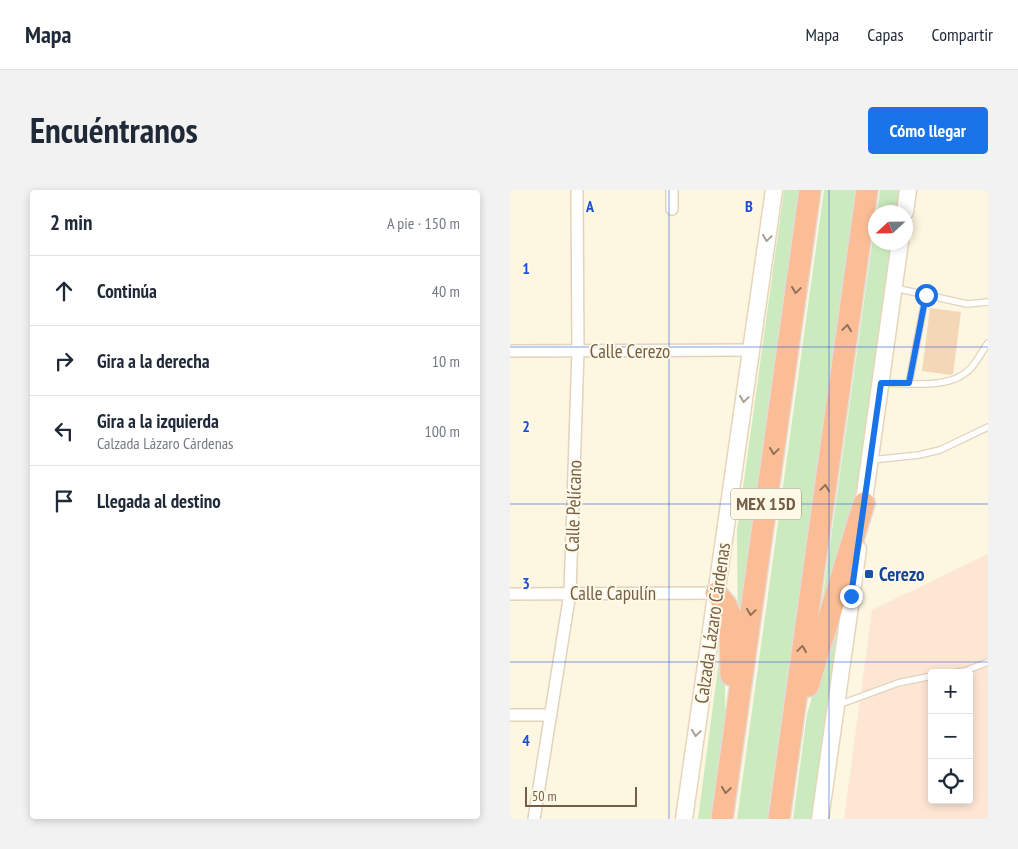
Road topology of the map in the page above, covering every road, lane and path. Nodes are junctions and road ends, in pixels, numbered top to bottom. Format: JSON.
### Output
{"nodes":[{"id":1,"x":577,"y":190,"type":"edge"},
{"id":2,"x":672,"y":190,"type":"edge"},
{"id":3,"x":774,"y":190,"type":"edge"},
{"id":4,"x":810,"y":190,"type":"edge"},
{"id":5,"x":866,"y":190,"type":"edge"},
{"id":6,"x":908,"y":190,"type":"edge"},
{"id":7,"x":905,"y":205,"type":"edge"},
{"id":8,"x":672,"y":209,"type":"dead end"},
{"id":9,"x":899,"y":250,"type":"edge"},
{"id":10,"x":894,"y":288,"type":"junction"},
{"id":11,"x":926,"y":295,"type":"junction"},
{"id":12,"x":988,"y":302,"type":"edge"},
{"id":13,"x":988,"y":343,"type":"edge"},
{"id":14,"x":751,"y":350,"type":"junction"},
{"id":15,"x":510,"y":351,"type":"edge"},
{"id":16,"x":578,"y":351,"type":"junction"},
{"id":17,"x":881,"y":383,"type":"junction"},
{"id":18,"x":909,"y":383,"type":"junction"},
{"id":19,"x":988,"y":427,"type":"edge"},
{"id":20,"x":870,"y":461,"type":"junction"},
{"id":21,"x":864,"y":503,"type":"junction"},
{"id":22,"x":716,"y":593,"type":"junction"},
{"id":23,"x":510,"y":594,"type":"edge"},
{"id":24,"x":570,"y":594,"type":"junction"},
{"id":25,"x":988,"y":662,"type":"edge"},
{"id":26,"x":970,"y":669,"type":"edge"},
{"id":27,"x":928,"y":677,"type":"edge"},
{"id":28,"x":836,"y":706,"type":"junction"},
{"id":29,"x":510,"y":715,"type":"edge"},
{"id":30,"x":551,"y":715,"type":"junction"},
{"id":31,"x":789,"y":748,"type":"junction"},
{"id":32,"x":732,"y":753,"type":"junction"},
{"id":33,"x":534,"y":819,"type":"edge"},
{"id":34,"x":684,"y":819,"type":"edge"},
{"id":35,"x":722,"y":819,"type":"edge"},
{"id":36,"x":779,"y":819,"type":"edge"},
{"id":37,"x":820,"y":819,"type":"edge"}],
"edges":[{"from":1,"to":16,"type":"street","name":"Calle Pelícano"},
{"from":2,"to":8,"type":"street"},
{"from":3,"to":14,"type":"main road","name":"Calzada Lázaro Cárdenas","one_way":true},
{"from":4,"to":32,"type":"highway","name":"Calzada Lázaro Cárdenas","number":"MEX 15D","one_way":true},
{"from":31,"to":5,"type":"highway","number":"MEX 15D","one_way":true},
{"from":6,"to":7,"type":"main road"},
{"from":9,"to":10,"type":"main road"},
{"from":10,"to":11,"type":"lane"},
{"from":10,"to":17,"type":"main road"},
{"from":11,"to":12,"type":"lane"},
{"from":11,"to":18,"type":"lane"},
{"from":13,"to":18,"type":"lane"},
{"from":14,"to":16,"type":"street","name":"Calle Cerezo"},
{"from":14,"to":22,"type":"main road","name":"Calzada Lázaro Cárdenas","one_way":true},
{"from":15,"to":16,"type":"street","name":"Calle Cerezo"},
{"from":16,"to":24,"type":"street","name":"Calle Pelícano"},
{"from":17,"to":18,"type":"lane"},
{"from":17,"to":20,"type":"main road"},
{"from":19,"to":20,"type":"lane"},
{"from":20,"to":21,"type":"main road"},
{"from":21,"to":28,"type":"main road"},
{"from":21,"to":31,"type":"highway"},
{"from":22,"to":24,"type":"street","name":"Calle Capulín"},
{"from":22,"to":32,"type":"highway"},
{"from":22,"to":34,"type":"main road","name":"Calzada Lázaro Cárdenas","one_way":true},
{"from":23,"to":24,"type":"street","name":"Calle Capulín"},
{"from":24,"to":30,"type":"street","name":"Calle Pelícano"},
{"from":25,"to":26,"type":"lane"},
{"from":27,"to":28,"type":"lane"},
{"from":28,"to":37,"type":"main road"},
{"from":29,"to":30,"type":"street"},
{"from":30,"to":33,"type":"street","name":"Calle Pelícano"},
{"from":31,"to":36,"type":"highway","number":"MEX 15D"},
{"from":32,"to":35,"type":"highway","name":"Calzada Lázaro Cárdenas","number":"MEX 15D","one_way":true}]}
